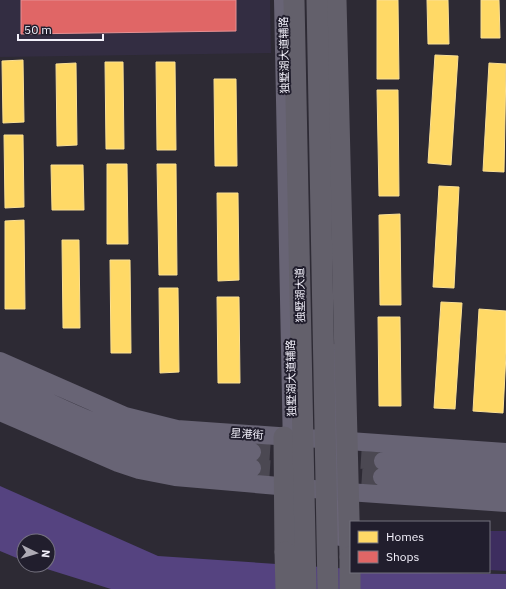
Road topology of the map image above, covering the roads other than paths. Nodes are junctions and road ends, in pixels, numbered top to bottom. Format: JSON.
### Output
{"nodes":[{"id":1,"x":283,"y":0,"type":"edge"},
{"id":2,"x":294,"y":0,"type":"edge"},
{"id":3,"x":317,"y":0,"type":"edge"},
{"id":4,"x":327,"y":0,"type":"edge"},
{"id":5,"x":336,"y":0,"type":"edge"},
{"id":6,"x":0,"y":361,"type":"edge"},
{"id":7,"x":0,"y":379,"type":"edge"},
{"id":8,"x":0,"y":396,"type":"edge"},
{"id":9,"x":0,"y":412,"type":"edge"},
{"id":10,"x":288,"y":437,"type":"junction"},
{"id":11,"x":341,"y":440,"type":"junction"},
{"id":12,"x":506,"y":452,"type":"edge"},
{"id":13,"x":506,"y":470,"type":"edge"},
{"id":14,"x":506,"y":486,"type":"edge"},
{"id":15,"x":289,"y":488,"type":"junction"},
{"id":16,"x":342,"y":492,"type":"junction"},
{"id":17,"x":506,"y":503,"type":"edge"},
{"id":18,"x":290,"y":555,"type":"junction"},
{"id":19,"x":286,"y":589,"type":"edge"},
{"id":20,"x":295,"y":589,"type":"edge"},
{"id":21,"x":306,"y":589,"type":"edge"},
{"id":22,"x":328,"y":589,"type":"edge"},
{"id":23,"x":350,"y":589,"type":"edge"}],
"edges":[{"from":1,"to":10,"type":"main road","name":"独墅湖大道辅路"},
{"from":2,"to":21,"type":"highway","name":"独墅湖大道","bridge":true},
{"from":3,"to":22,"type":"highway","name":"独墅湖大道","bridge":true},
{"from":4,"to":11,"type":"main road"},
{"from":5,"to":11,"type":"highway"},
{"from":6,"to":10,"type":"main road","name":"星港街"},
{"from":7,"to":8,"type":"main road","name":"星港街"},
{"from":9,"to":15,"type":"main road"},
{"from":10,"to":11,"type":"main road","name":"星港街"},
{"from":10,"to":15,"type":"highway"},
{"from":11,"to":12,"type":"main road","name":"星港街"},
{"from":11,"to":16,"type":"highway"},
{"from":13,"to":14,"type":"main road"},
{"from":15,"to":16,"type":"main road"},
{"from":15,"to":18,"type":"highway"},
{"from":16,"to":17,"type":"main road"},
{"from":16,"to":23,"type":"highway","bridge":true},
{"from":18,"to":19,"type":"highway","bridge":true},
{"from":18,"to":20,"type":"main road"}]}
